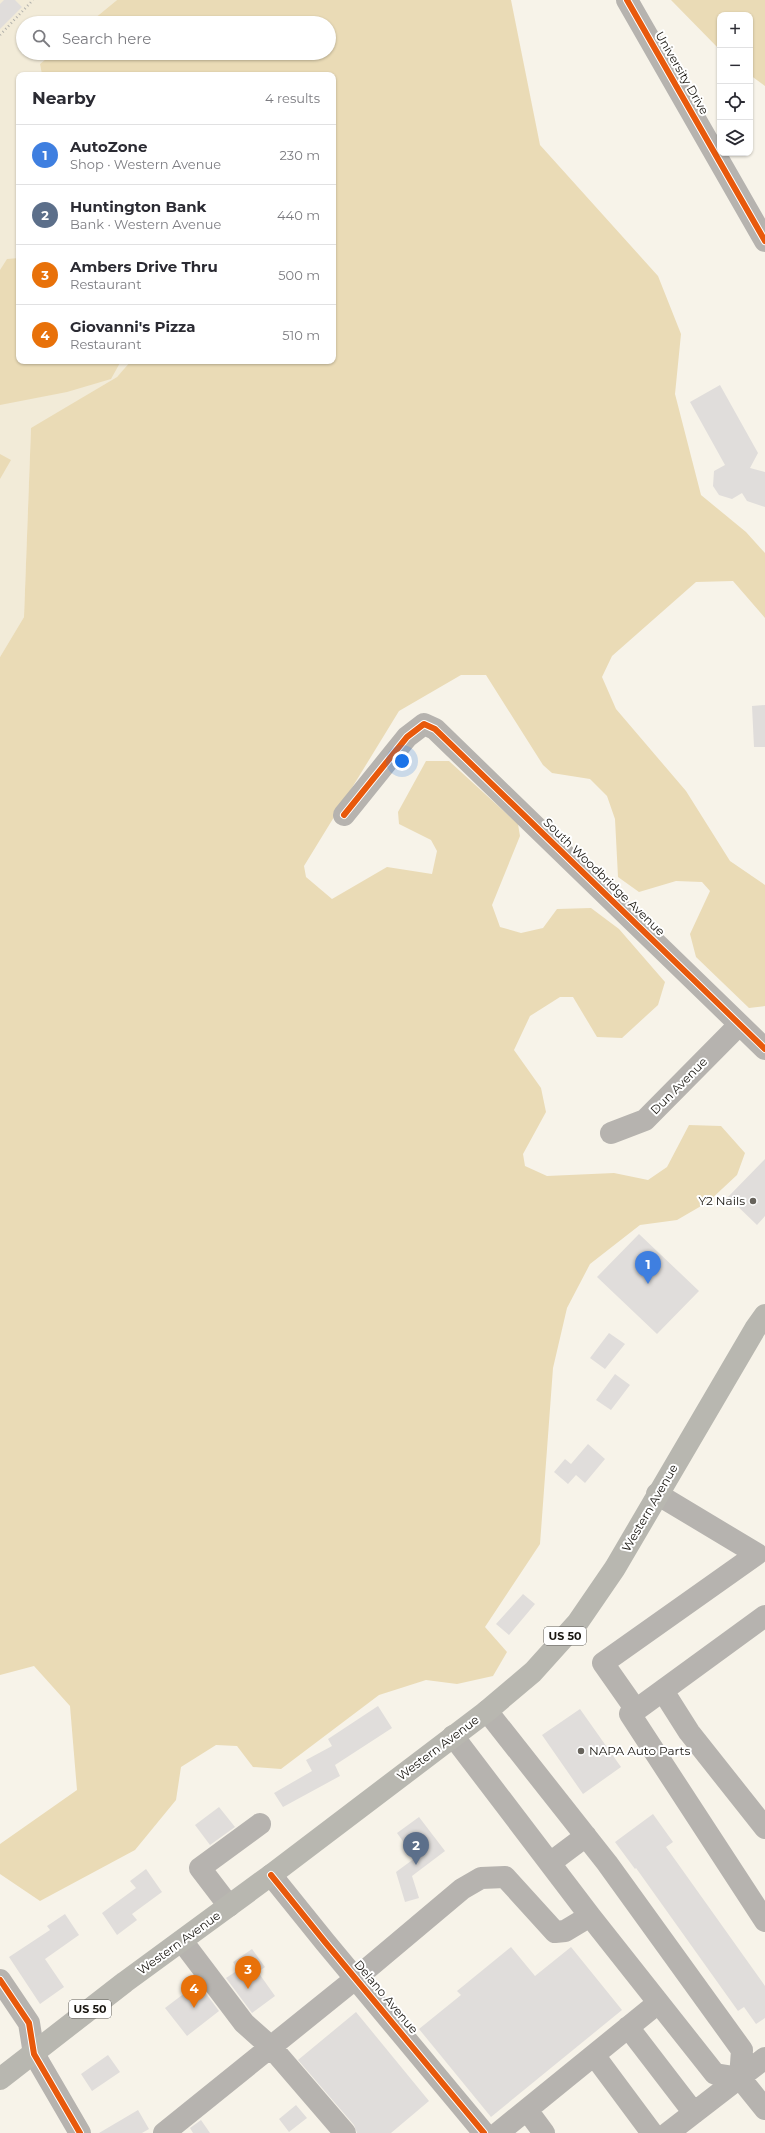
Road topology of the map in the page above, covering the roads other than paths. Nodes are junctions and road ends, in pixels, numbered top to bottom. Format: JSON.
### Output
{"nodes":[{"id":1,"x":627,"y":0,"type":"edge"},
{"id":2,"x":765,"y":241,"type":"edge"},
{"id":3,"x":344,"y":815,"type":"dead end"},
{"id":4,"x":739,"y":1025,"type":"junction"},
{"id":5,"x":765,"y":1049,"type":"edge"},
{"id":6,"x":611,"y":1133,"type":"dead end"},
{"id":7,"x":765,"y":1315,"type":"edge"},
{"id":8,"x":657,"y":1494,"type":"junction"},
{"id":9,"x":761,"y":1559,"type":"edge"},
{"id":10,"x":765,"y":1616,"type":"edge"},
{"id":11,"x":663,"y":1691,"type":"junction"},
{"id":12,"x":636,"y":1710,"type":"junction"},
{"id":13,"x":487,"y":1711,"type":"junction"},
{"id":14,"x":453,"y":1736,"type":"junction"},
{"id":15,"x":260,"y":1824,"type":"dead end"},
{"id":16,"x":765,"y":1828,"type":"edge"},
{"id":17,"x":586,"y":1836,"type":"junction"},
{"id":18,"x":550,"y":1863,"type":"junction"},
{"id":19,"x":271,"y":1875,"type":"junction"},
{"id":20,"x":229,"y":1906,"type":"junction"},
{"id":21,"x":590,"y":1916,"type":"junction"},
{"id":22,"x":765,"y":1921,"type":"edge"},
{"id":23,"x":182,"y":1940,"type":"junction"},
{"id":24,"x":355,"y":1979,"type":"junction"},
{"id":25,"x":0,"y":1980,"type":"edge"},
{"id":26,"x":658,"y":2003,"type":"junction"},
{"id":27,"x":628,"y":2027,"type":"junction"},
{"id":28,"x":271,"y":2047,"type":"junction"},
{"id":29,"x":34,"y":2054,"type":"junction"},
{"id":30,"x":594,"y":2055,"type":"junction"},
{"id":31,"x":765,"y":2058,"type":"edge"},
{"id":32,"x":740,"y":2078,"type":"junction"},
{"id":33,"x":0,"y":2079,"type":"edge"},
{"id":34,"x":765,"y":2109,"type":"edge"},
{"id":35,"x":526,"y":2110,"type":"junction"},
{"id":36,"x":694,"y":2113,"type":"junction"},
{"id":37,"x":474,"y":2129,"type":"edge"},
{"id":38,"x":80,"y":2133,"type":"edge"},
{"id":39,"x":164,"y":2133,"type":"edge"},
{"id":40,"x":345,"y":2133,"type":"edge"},
{"id":41,"x":498,"y":2133,"type":"edge"},
{"id":42,"x":544,"y":2133,"type":"edge"},
{"id":43,"x":652,"y":2133,"type":"edge"},
{"id":44,"x":668,"y":2133,"type":"edge"}],
"edges":[{"from":1,"to":2,"type":"street","name":"University Drive"},
{"from":3,"to":4,"type":"street","name":"South Woodbridge Avenue"},
{"from":4,"to":5,"type":"street","name":"South Woodbridge Avenue"},
{"from":4,"to":6,"type":"street","name":"Dun Avenue"},
{"from":7,"to":8,"type":"main road","name":"Western Avenue","number":"US 50"},
{"from":8,"to":9,"type":"street"},
{"from":8,"to":13,"type":"main road","name":"Western Avenue","number":"US 50"},
{"from":9,"to":12,"type":"street"},
{"from":10,"to":11,"type":"street"},
{"from":11,"to":12,"type":"street"},
{"from":11,"to":16,"type":"street"},
{"from":12,"to":22,"type":"street"},
{"from":13,"to":14,"type":"main road","name":"Western Avenue","number":"US 50"},
{"from":13,"to":17,"type":"street"},
{"from":14,"to":18,"type":"street"},
{"from":14,"to":19,"type":"main road","name":"Western Avenue","number":"US 50"},
{"from":15,"to":20,"type":"street"},
{"from":17,"to":18,"type":"street"},
{"from":17,"to":32,"type":"street"},
{"from":18,"to":21,"type":"street"},
{"from":19,"to":20,"type":"main road","name":"Western Avenue","number":"US 50"},
{"from":19,"to":24,"type":"street","name":"Delano Avenue"},
{"from":20,"to":23,"type":"main road","name":"Western Avenue","number":"US 50"},
{"from":21,"to":24,"type":"street"},
{"from":21,"to":26,"type":"street"},
{"from":23,"to":28,"type":"street"},
{"from":23,"to":29,"type":"main road","name":"Western Avenue","number":"US 50"},
{"from":24,"to":28,"type":"street"},
{"from":24,"to":37,"type":"street","name":"Delano Avenue"},
{"from":25,"to":29,"type":"street"},
{"from":26,"to":27,"type":"street"},
{"from":26,"to":32,"type":"street"},
{"from":27,"to":30,"type":"street"},
{"from":27,"to":36,"type":"street"},
{"from":28,"to":39,"type":"street"},
{"from":28,"to":40,"type":"street"},
{"from":29,"to":33,"type":"main road","name":"Western Avenue","number":"US 50"},
{"from":29,"to":38,"type":"street"},
{"from":30,"to":35,"type":"street"},
{"from":30,"to":43,"type":"street"},
{"from":31,"to":32,"type":"street"},
{"from":32,"to":34,"type":"street"},
{"from":32,"to":36,"type":"street"},
{"from":35,"to":41,"type":"street"},
{"from":35,"to":42,"type":"street"},
{"from":36,"to":44,"type":"street"}]}
